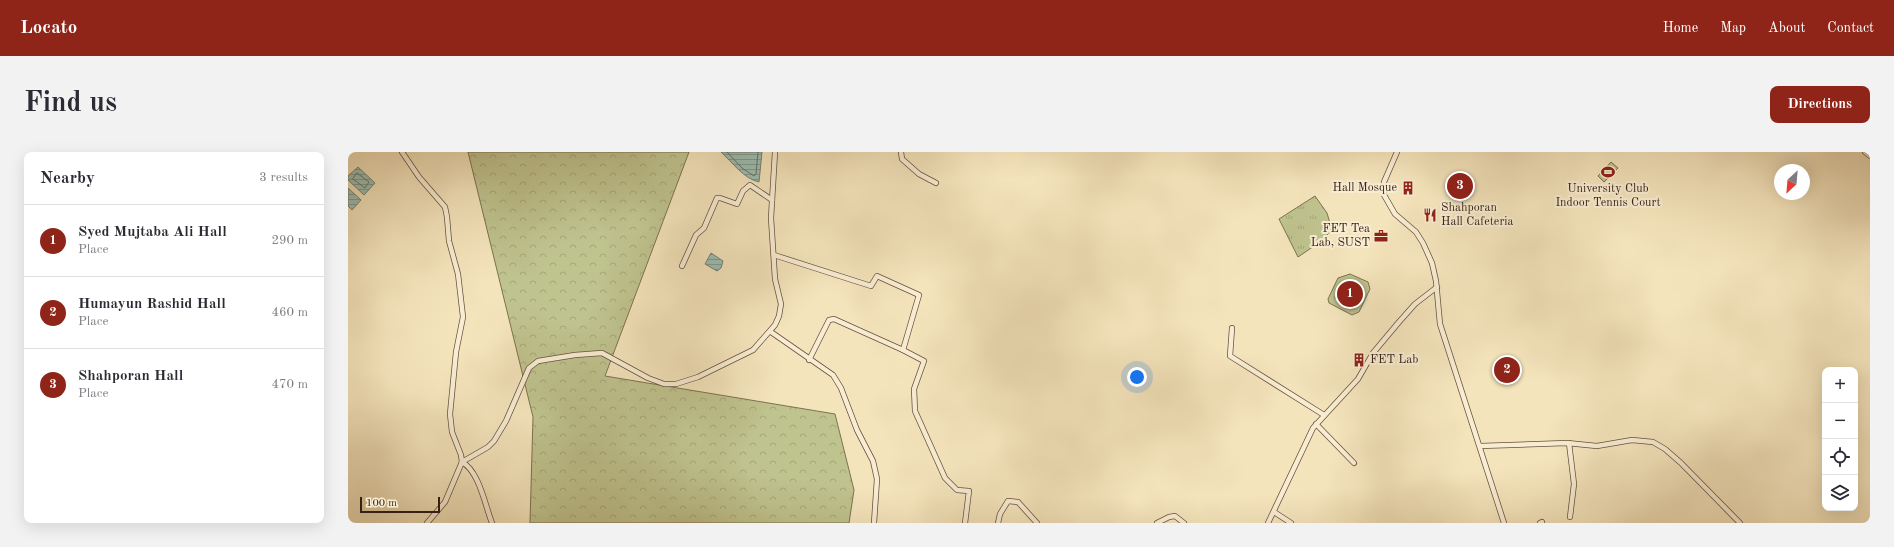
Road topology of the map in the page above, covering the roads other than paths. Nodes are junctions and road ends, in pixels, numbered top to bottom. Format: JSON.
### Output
{"nodes":[{"id":1,"x":402,"y":152,"type":"edge"},
{"id":2,"x":776,"y":152,"type":"edge"},
{"id":3,"x":902,"y":152,"type":"edge"},
{"id":4,"x":1396,"y":152,"type":"edge"},
{"id":5,"x":1865,"y":152,"type":"edge"},
{"id":6,"x":1870,"y":156,"type":"edge"},
{"id":7,"x":936,"y":183,"type":"dead end"},
{"id":8,"x":772,"y":200,"type":"junction"},
{"id":9,"x":774,"y":255,"type":"junction"},
{"id":10,"x":682,"y":266,"type":"dead end"},
{"id":11,"x":1437,"y":287,"type":"junction"},
{"id":12,"x":1232,"y":328,"type":"dead end"},
{"id":13,"x":771,"y":332,"type":"junction"},
{"id":14,"x":904,"y":350,"type":"junction"},
{"id":15,"x":809,"y":360,"type":"junction"},
{"id":16,"x":1324,"y":415,"type":"junction"},
{"id":17,"x":1316,"y":424,"type":"junction"},
{"id":18,"x":1569,"y":443,"type":"junction"},
{"id":19,"x":1480,"y":446,"type":"junction"},
{"id":20,"x":462,"y":462,"type":"junction"},
{"id":21,"x":1354,"y":463,"type":"dead end"},
{"id":22,"x":1274,"y":512,"type":"junction"},
{"id":23,"x":1570,"y":517,"type":"dead end"},
{"id":24,"x":427,"y":523,"type":"edge"},
{"id":25,"x":492,"y":523,"type":"edge"},
{"id":26,"x":874,"y":523,"type":"edge"},
{"id":27,"x":965,"y":523,"type":"edge"},
{"id":28,"x":998,"y":523,"type":"edge"},
{"id":29,"x":1037,"y":523,"type":"edge"},
{"id":30,"x":1157,"y":523,"type":"edge"},
{"id":31,"x":1184,"y":523,"type":"edge"},
{"id":32,"x":1268,"y":523,"type":"edge"},
{"id":33,"x":1291,"y":523,"type":"edge"},
{"id":34,"x":1504,"y":523,"type":"edge"},
{"id":35,"x":1740,"y":523,"type":"edge"}],
"edges":[{"from":1,"to":20,"type":"street"},
{"from":2,"to":8,"type":"street"},
{"from":3,"to":7,"type":"street"},
{"from":4,"to":11,"type":"street"},
{"from":5,"to":6,"type":"street"},
{"from":8,"to":9,"type":"street"},
{"from":8,"to":10,"type":"street"},
{"from":9,"to":13,"type":"street"},
{"from":9,"to":14,"type":"street"},
{"from":11,"to":16,"type":"street"},
{"from":11,"to":19,"type":"street"},
{"from":12,"to":16,"type":"street"},
{"from":13,"to":15,"type":"street"},
{"from":13,"to":20,"type":"street"},
{"from":14,"to":15,"type":"street"},
{"from":14,"to":27,"type":"street"},
{"from":15,"to":26,"type":"street"},
{"from":16,"to":17,"type":"street"},
{"from":17,"to":21,"type":"street"},
{"from":17,"to":22,"type":"street"},
{"from":18,"to":19,"type":"street"},
{"from":18,"to":23,"type":"street"},
{"from":18,"to":35,"type":"street"},
{"from":19,"to":34,"type":"street"},
{"from":20,"to":24,"type":"street"},
{"from":20,"to":25,"type":"street"},
{"from":22,"to":32,"type":"street"},
{"from":22,"to":33,"type":"street"},
{"from":28,"to":29,"type":"street"},
{"from":30,"to":31,"type":"street"}]}
